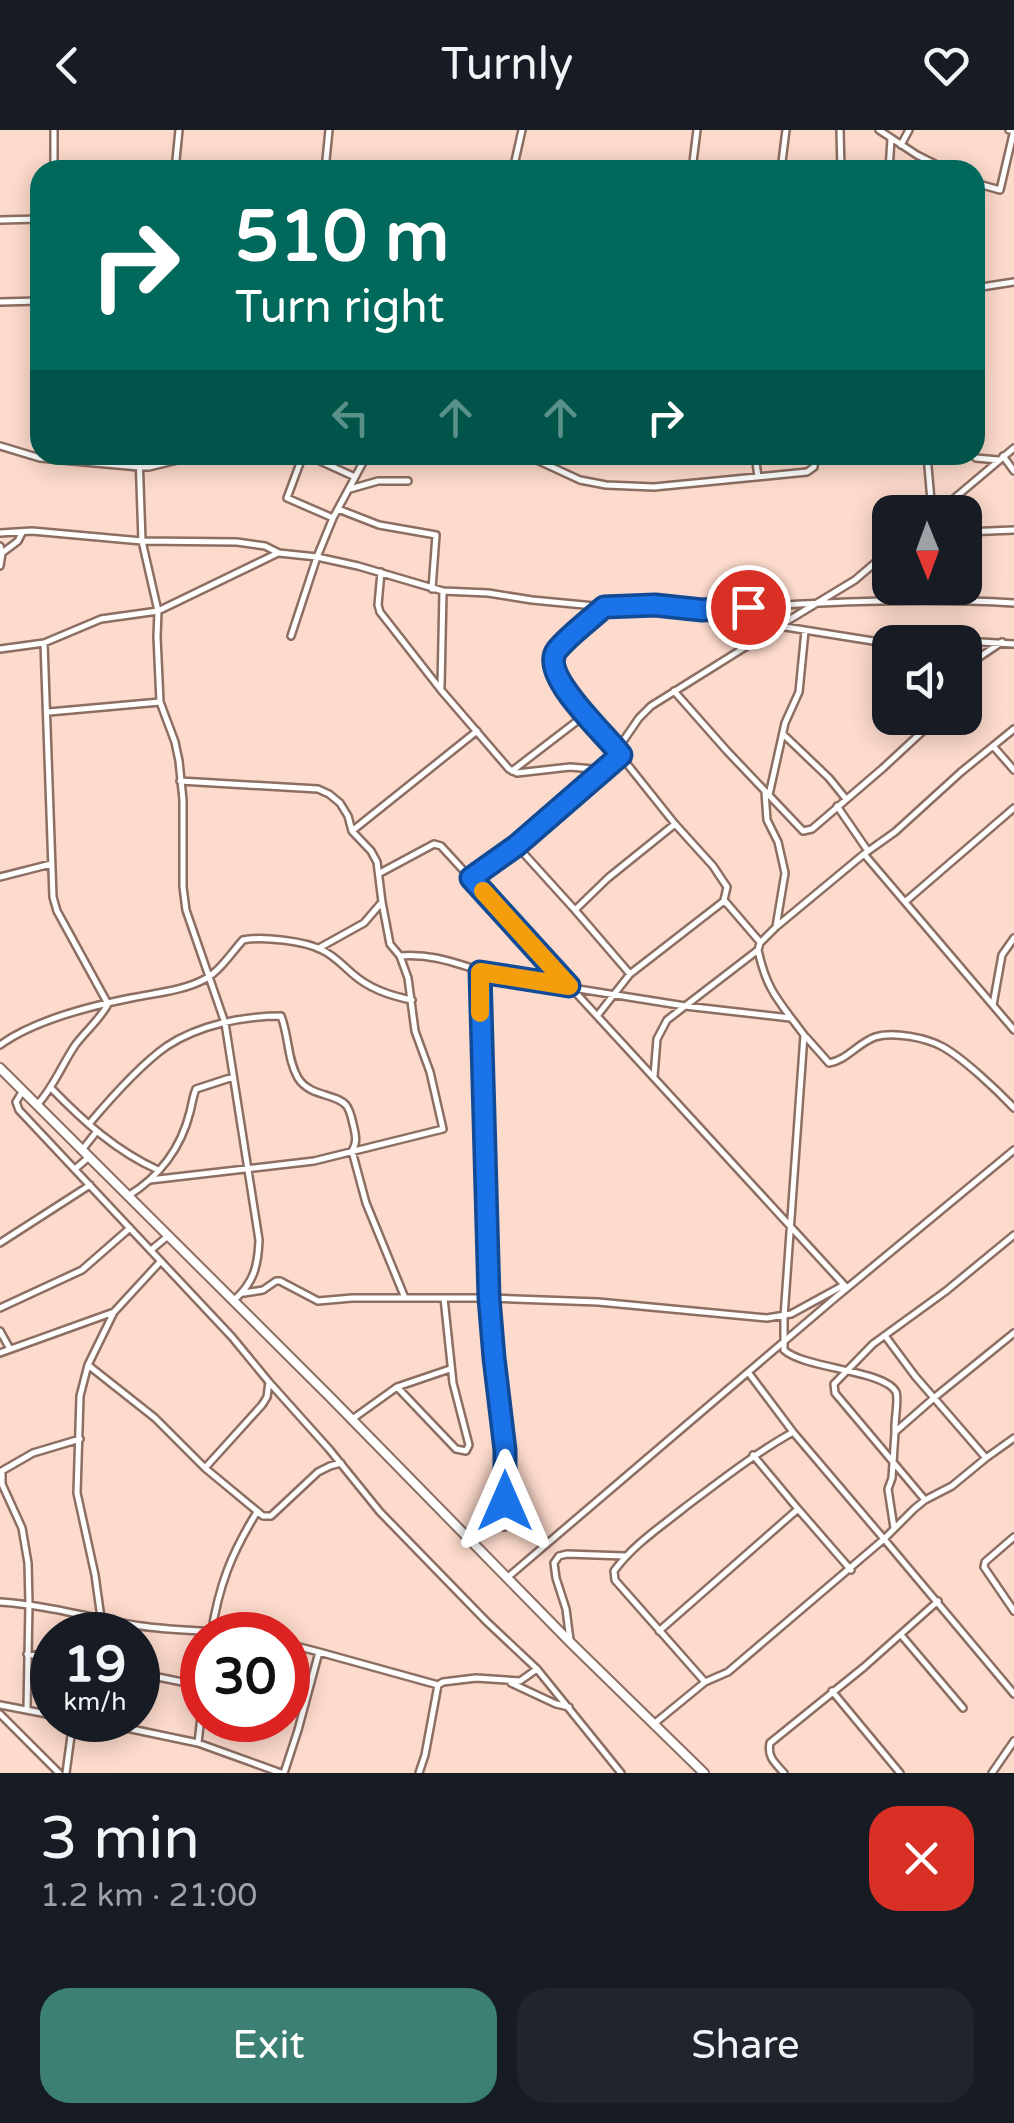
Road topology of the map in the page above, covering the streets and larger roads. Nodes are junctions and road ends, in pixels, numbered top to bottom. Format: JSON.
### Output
{"nodes":[{"id":1,"x":54,"y":130,"type":"edge"},
{"id":2,"x":179,"y":130,"type":"edge"},
{"id":3,"x":328,"y":130,"type":"edge"},
{"id":4,"x":522,"y":130,"type":"edge"},
{"id":5,"x":697,"y":130,"type":"edge"},
{"id":6,"x":786,"y":130,"type":"edge"},
{"id":7,"x":840,"y":130,"type":"edge"},
{"id":8,"x":878,"y":130,"type":"edge"},
{"id":9,"x":909,"y":130,"type":"edge"},
{"id":10,"x":1010,"y":130,"type":"edge"},
{"id":11,"x":892,"y":139,"type":"junction"},
{"id":12,"x":902,"y":145,"type":"junction"},
{"id":13,"x":54,"y":160,"type":"edge"},
{"id":14,"x":176,"y":160,"type":"edge"},
{"id":15,"x":326,"y":160,"type":"edge"},
{"id":16,"x":515,"y":160,"type":"edge"},
{"id":17,"x":693,"y":160,"type":"edge"},
{"id":18,"x":783,"y":160,"type":"edge"},
{"id":19,"x":841,"y":160,"type":"edge"},
{"id":20,"x":890,"y":160,"type":"edge"},
{"id":21,"x":929,"y":160,"type":"edge"},
{"id":22,"x":985,"y":186,"type":"edge"},
{"id":23,"x":30,"y":219,"type":"edge"},
{"id":24,"x":0,"y":220,"type":"edge"},
{"id":25,"x":1014,"y":282,"type":"edge"},
{"id":26,"x":985,"y":286,"type":"edge"},
{"id":27,"x":30,"y":301,"type":"edge"},
{"id":28,"x":0,"y":302,"type":"edge"},
{"id":29,"x":0,"y":446,"type":"edge"},
{"id":30,"x":1014,"y":448,"type":"edge"},
{"id":31,"x":30,"y":455,"type":"edge"},
{"id":32,"x":985,"y":458,"type":"edge"},
{"id":33,"x":1000,"y":458,"type":"junction"},
{"id":34,"x":122,"y":465,"type":"edge"},
{"id":35,"x":149,"y":465,"type":"edge"},
{"id":36,"x":301,"y":465,"type":"edge"},
{"id":37,"x":328,"y":465,"type":"edge"},
{"id":38,"x":362,"y":465,"type":"edge"},
{"id":39,"x":548,"y":465,"type":"edge"},
{"id":40,"x":756,"y":465,"type":"edge"},
{"id":41,"x":814,"y":465,"type":"edge"},
{"id":42,"x":928,"y":465,"type":"edge"},
{"id":43,"x":139,"y":467,"type":"junction"},
{"id":44,"x":1014,"y":471,"type":"edge"},
{"id":45,"x":355,"y":477,"type":"junction"},
{"id":46,"x":758,"y":478,"type":"junction"},
{"id":47,"x":408,"y":481,"type":"dead end"},
{"id":48,"x":348,"y":490,"type":"junction"},
{"id":49,"x":932,"y":495,"type":"edge"},
{"id":50,"x":955,"y":495,"type":"edge"},
{"id":51,"x":338,"y":510,"type":"junction"},
{"id":52,"x":333,"y":518,"type":"junction"},
{"id":53,"x":1014,"y":530,"type":"edge"},
{"id":54,"x":982,"y":531,"type":"edge"},
{"id":55,"x":0,"y":533,"type":"edge"},
{"id":56,"x":22,"y":533,"type":"junction"},
{"id":57,"x":142,"y":541,"type":"junction"},
{"id":58,"x":1,"y":550,"type":"edge"},
{"id":59,"x":279,"y":553,"type":"junction"},
{"id":60,"x":317,"y":557,"type":"junction"},
{"id":61,"x":872,"y":565,"type":"edge"},
{"id":62,"x":0,"y":566,"type":"edge"},
{"id":63,"x":381,"y":572,"type":"junction"},
{"id":64,"x":432,"y":589,"type":"junction"},
{"id":65,"x":443,"y":591,"type":"junction"},
{"id":66,"x":1014,"y":600,"type":"edge"},
{"id":67,"x":816,"y":602,"type":"junction"},
{"id":68,"x":604,"y":607,"type":"junction"},
{"id":69,"x":702,"y":610,"type":"junction"},
{"id":70,"x":158,"y":611,"type":"junction"},
{"id":71,"x":779,"y":626,"type":"junction"},
{"id":72,"x":806,"y":631,"type":"junction"},
{"id":73,"x":291,"y":636,"type":"dead end"},
{"id":74,"x":44,"y":642,"type":"junction"},
{"id":75,"x":1002,"y":642,"type":"junction"},
{"id":76,"x":1014,"y":644,"type":"edge"},
{"id":77,"x":0,"y":649,"type":"edge"},
{"id":78,"x":982,"y":655,"type":"edge"},
{"id":79,"x":441,"y":690,"type":"junction"},
{"id":80,"x":674,"y":691,"type":"junction"},
{"id":81,"x":160,"y":702,"type":"junction"},
{"id":82,"x":48,"y":712,"type":"junction"},
{"id":83,"x":586,"y":714,"type":"junction"},
{"id":84,"x":1014,"y":728,"type":"edge"},
{"id":85,"x":477,"y":731,"type":"junction"},
{"id":86,"x":783,"y":734,"type":"junction"},
{"id":87,"x":919,"y":735,"type":"edge"},
{"id":88,"x":993,"y":746,"type":"junction"},
{"id":89,"x":619,"y":753,"type":"junction"},
{"id":90,"x":604,"y":770,"type":"junction"},
{"id":91,"x":1014,"y":770,"type":"edge"},
{"id":92,"x":512,"y":772,"type":"junction"},
{"id":93,"x":180,"y":781,"type":"junction"},
{"id":94,"x":767,"y":793,"type":"junction"},
{"id":95,"x":846,"y":799,"type":"junction"},
{"id":96,"x":837,"y":806,"type":"junction"},
{"id":97,"x":1014,"y":808,"type":"edge"},
{"id":98,"x":675,"y":824,"type":"junction"},
{"id":99,"x":352,"y":830,"type":"junction"},
{"id":100,"x":516,"y":846,"type":"junction"},
{"id":101,"x":866,"y":853,"type":"junction"},
{"id":102,"x":51,"y":864,"type":"junction"},
{"id":103,"x":380,"y":873,"type":"junction"},
{"id":104,"x":0,"y":877,"type":"edge"},
{"id":105,"x":471,"y":878,"type":"junction"},
{"id":106,"x":724,"y":900,"type":"junction"},
{"id":107,"x":906,"y":901,"type":"junction"},
{"id":108,"x":382,"y":902,"type":"junction"},
{"id":109,"x":576,"y":910,"type":"junction"},
{"id":110,"x":776,"y":927,"type":"junction"},
{"id":111,"x":1014,"y":938,"type":"edge"},
{"id":112,"x":759,"y":946,"type":"junction"},
{"id":113,"x":319,"y":948,"type":"junction"},
{"id":114,"x":400,"y":956,"type":"junction"},
{"id":115,"x":480,"y":972,"type":"junction"},
{"id":116,"x":630,"y":974,"type":"junction"},
{"id":117,"x":208,"y":978,"type":"junction"},
{"id":118,"x":569,"y":986,"type":"junction"},
{"id":119,"x":612,"y":994,"type":"junction"},
{"id":120,"x":413,"y":1000,"type":"junction"},
{"id":121,"x":108,"y":1004,"type":"junction"},
{"id":122,"x":994,"y":1005,"type":"junction"},
{"id":123,"x":684,"y":1006,"type":"junction"},
{"id":124,"x":597,"y":1016,"type":"junction"},
{"id":125,"x":792,"y":1018,"type":"junction"},
{"id":126,"x":224,"y":1022,"type":"junction"},
{"id":127,"x":1014,"y":1030,"type":"edge"},
{"id":128,"x":804,"y":1036,"type":"junction"},
{"id":129,"x":0,"y":1045,"type":"edge"},
{"id":130,"x":0,"y":1068,"type":"edge"},
{"id":131,"x":654,"y":1076,"type":"junction"},
{"id":132,"x":234,"y":1078,"type":"junction"},
{"id":133,"x":50,"y":1088,"type":"junction"},
{"id":134,"x":23,"y":1091,"type":"junction"},
{"id":135,"x":37,"y":1105,"type":"junction"},
{"id":136,"x":1014,"y":1108,"type":"edge"},
{"id":137,"x":89,"y":1124,"type":"junction"},
{"id":138,"x":97,"y":1131,"type":"junction"},
{"id":139,"x":82,"y":1150,"type":"junction"},
{"id":140,"x":1014,"y":1150,"type":"edge"},
{"id":141,"x":352,"y":1151,"type":"junction"},
{"id":142,"x":89,"y":1157,"type":"junction"},
{"id":143,"x":75,"y":1169,"type":"junction"},
{"id":144,"x":158,"y":1170,"type":"junction"},
{"id":145,"x":248,"y":1170,"type":"junction"},
{"id":146,"x":150,"y":1180,"type":"junction"},
{"id":147,"x":90,"y":1185,"type":"junction"},
{"id":148,"x":128,"y":1196,"type":"junction"},
{"id":149,"x":791,"y":1226,"type":"junction"},
{"id":150,"x":130,"y":1228,"type":"junction"},
{"id":151,"x":1014,"y":1235,"type":"edge"},
{"id":152,"x":168,"y":1236,"type":"junction"},
{"id":153,"x":0,"y":1243,"type":"edge"},
{"id":154,"x":150,"y":1251,"type":"junction"},
{"id":155,"x":160,"y":1262,"type":"junction"},
{"id":156,"x":846,"y":1287,"type":"junction"},
{"id":157,"x":242,"y":1294,"type":"junction"},
{"id":158,"x":405,"y":1298,"type":"junction"},
{"id":159,"x":444,"y":1298,"type":"junction"},
{"id":160,"x":489,"y":1298,"type":"junction"},
{"id":161,"x":233,"y":1301,"type":"junction"},
{"id":162,"x":0,"y":1308,"type":"edge"},
{"id":163,"x":114,"y":1312,"type":"junction"},
{"id":164,"x":784,"y":1316,"type":"junction"},
{"id":165,"x":0,"y":1331,"type":"edge"},
{"id":166,"x":1014,"y":1332,"type":"edge"},
{"id":167,"x":885,"y":1336,"type":"junction"},
{"id":168,"x":783,"y":1344,"type":"junction"},
{"id":169,"x":10,"y":1349,"type":"junction"},
{"id":170,"x":0,"y":1353,"type":"edge"},
{"id":171,"x":88,"y":1365,"type":"junction"},
{"id":172,"x":451,"y":1369,"type":"junction"},
{"id":173,"x":847,"y":1369,"type":"junction"},
{"id":174,"x":748,"y":1372,"type":"junction"},
{"id":175,"x":269,"y":1382,"type":"junction"},
{"id":176,"x":397,"y":1387,"type":"junction"},
{"id":177,"x":934,"y":1396,"type":"junction"},
{"id":178,"x":352,"y":1420,"type":"junction"},
{"id":179,"x":793,"y":1432,"type":"junction"},
{"id":180,"x":895,"y":1432,"type":"junction"},
{"id":181,"x":1014,"y":1438,"type":"edge"},
{"id":182,"x":80,"y":1439,"type":"junction"},
{"id":183,"x":753,"y":1455,"type":"junction"},
{"id":184,"x":986,"y":1458,"type":"junction"},
{"id":185,"x":893,"y":1460,"type":"junction"},
{"id":186,"x":341,"y":1463,"type":"junction"},
{"id":187,"x":205,"y":1468,"type":"junction"},
{"id":188,"x":1,"y":1472,"type":"edge"},
{"id":189,"x":925,"y":1500,"type":"junction"},
{"id":190,"x":798,"y":1509,"type":"junction"},
{"id":191,"x":257,"y":1512,"type":"junction"},
{"id":192,"x":504,"y":1527,"type":"dead end"},
{"id":193,"x":894,"y":1528,"type":"junction"},
{"id":194,"x":1014,"y":1537,"type":"edge"},
{"id":195,"x":884,"y":1540,"type":"junction"},
{"id":196,"x":625,"y":1556,"type":"junction"},
{"id":197,"x":851,"y":1570,"type":"junction"},
{"id":198,"x":508,"y":1578,"type":"junction"},
{"id":199,"x":0,"y":1602,"type":"edge"},
{"id":200,"x":938,"y":1602,"type":"junction"},
{"id":201,"x":30,"y":1604,"type":"junction"},
{"id":202,"x":1014,"y":1611,"type":"edge"},
{"id":203,"x":71,"y":1612,"type":"edge"},
{"id":204,"x":101,"y":1612,"type":"edge"},
{"id":205,"x":216,"y":1612,"type":"edge"},
{"id":206,"x":659,"y":1631,"type":"junction"},
{"id":207,"x":902,"y":1636,"type":"junction"},
{"id":208,"x":571,"y":1643,"type":"junction"},
{"id":209,"x":310,"y":1650,"type":"edge"},
{"id":210,"x":319,"y":1652,"type":"junction"},
{"id":211,"x":27,"y":1654,"type":"junction"},
{"id":212,"x":30,"y":1654,"type":"edge"},
{"id":213,"x":537,"y":1669,"type":"junction"},
{"id":214,"x":508,"y":1682,"type":"junction"},
{"id":215,"x":705,"y":1682,"type":"junction"},
{"id":216,"x":438,"y":1684,"type":"junction"},
{"id":217,"x":310,"y":1687,"type":"edge"},
{"id":218,"x":832,"y":1692,"type":"junction"},
{"id":219,"x":1014,"y":1694,"type":"edge"},
{"id":220,"x":0,"y":1705,"type":"edge"},
{"id":221,"x":569,"y":1707,"type":"junction"},
{"id":222,"x":963,"y":1708,"type":"dead end"},
{"id":223,"x":27,"y":1709,"type":"junction"},
{"id":224,"x":30,"y":1710,"type":"edge"},
{"id":225,"x":0,"y":1714,"type":"edge"},
{"id":226,"x":655,"y":1723,"type":"junction"},
{"id":227,"x":1014,"y":1741,"type":"edge"},
{"id":228,"x":68,"y":1742,"type":"edge"},
{"id":229,"x":198,"y":1742,"type":"edge"},
{"id":230,"x":293,"y":1742,"type":"edge"},
{"id":231,"x":63,"y":1773,"type":"edge"},
{"id":232,"x":282,"y":1773,"type":"edge"},
{"id":233,"x":419,"y":1773,"type":"edge"},
{"id":234,"x":621,"y":1773,"type":"edge"},
{"id":235,"x":704,"y":1773,"type":"edge"},
{"id":236,"x":784,"y":1773,"type":"edge"},
{"id":237,"x":900,"y":1773,"type":"edge"},
{"id":238,"x":992,"y":1773,"type":"edge"}],
"edges":[{"from":1,"to":13,"type":"street"},
{"from":2,"to":14,"type":"street"},
{"from":3,"to":15,"type":"street"},
{"from":4,"to":16,"type":"street"},
{"from":5,"to":17,"type":"street"},
{"from":6,"to":18,"type":"street"},
{"from":7,"to":19,"type":"street"},
{"from":8,"to":11,"type":"street"},
{"from":9,"to":12,"type":"street"},
{"from":10,"to":22,"type":"street"},
{"from":11,"to":12,"type":"street"},
{"from":11,"to":20,"type":"street"},
{"from":12,"to":21,"type":"street"},
{"from":23,"to":24,"type":"street"},
{"from":25,"to":26,"type":"street"},
{"from":27,"to":28,"type":"street"},
{"from":29,"to":31,"type":"street"},
{"from":30,"to":33,"type":"street"},
{"from":32,"to":33,"type":"street"},
{"from":33,"to":44,"type":"street"},
{"from":33,"to":50,"type":"street"},
{"from":34,"to":43,"type":"street"},
{"from":35,"to":43,"type":"street"},
{"from":36,"to":52,"type":"street"},
{"from":37,"to":45,"type":"street"},
{"from":38,"to":45,"type":"street"},
{"from":39,"to":46,"type":"street"},
{"from":40,"to":46,"type":"street"},
{"from":41,"to":46,"type":"street"},
{"from":42,"to":49,"type":"street"},
{"from":43,"to":57,"type":"street"},
{"from":45,"to":48,"type":"street"},
{"from":47,"to":48,"type":"street"},
{"from":48,"to":51,"type":"street"},
{"from":51,"to":52,"type":"street"},
{"from":51,"to":64,"type":"street"},
{"from":52,"to":60,"type":"street"},
{"from":53,"to":54,"type":"street"},
{"from":55,"to":56,"type":"street"},
{"from":56,"to":57,"type":"street"},
{"from":56,"to":58,"type":"street"},
{"from":57,"to":59,"type":"street"},
{"from":57,"to":70,"type":"street"},
{"from":58,"to":62,"type":"street"},
{"from":59,"to":60,"type":"street"},
{"from":59,"to":70,"type":"street"},
{"from":60,"to":63,"type":"street"},
{"from":60,"to":73,"type":"street"},
{"from":61,"to":67,"type":"street"},
{"from":63,"to":64,"type":"street"},
{"from":63,"to":79,"type":"street"},
{"from":64,"to":65,"type":"street"},
{"from":65,"to":68,"type":"street"},
{"from":65,"to":79,"type":"street"},
{"from":66,"to":67,"type":"street"},
{"from":67,"to":69,"type":"street"},
{"from":67,"to":71,"type":"street"},
{"from":68,"to":69,"type":"street"},
{"from":68,"to":83,"type":"street"},
{"from":69,"to":71,"type":"street"},
{"from":70,"to":74,"type":"street"},
{"from":70,"to":81,"type":"street"},
{"from":71,"to":72,"type":"street"},
{"from":71,"to":80,"type":"street"},
{"from":72,"to":75,"type":"street"},
{"from":72,"to":86,"type":"street"},
{"from":74,"to":77,"type":"street"},
{"from":74,"to":82,"type":"street"},
{"from":75,"to":76,"type":"street"},
{"from":75,"to":78,"type":"street"},
{"from":79,"to":85,"type":"street"},
{"from":80,"to":89,"type":"street"},
{"from":80,"to":94,"type":"street"},
{"from":81,"to":82,"type":"street"},
{"from":81,"to":93,"type":"street"},
{"from":82,"to":102,"type":"street"},
{"from":83,"to":89,"type":"street"},
{"from":83,"to":92,"type":"street"},
{"from":84,"to":88,"type":"street"},
{"from":85,"to":92,"type":"street"},
{"from":85,"to":99,"type":"street"},
{"from":86,"to":94,"type":"street"},
{"from":86,"to":95,"type":"street"},
{"from":87,"to":95,"type":"street"},
{"from":88,"to":91,"type":"street"},
{"from":88,"to":101,"type":"street"},
{"from":89,"to":90,"type":"street"},
{"from":89,"to":98,"type":"street"},
{"from":90,"to":92,"type":"street"},
{"from":90,"to":100,"type":"street"},
{"from":93,"to":99,"type":"street"},
{"from":93,"to":117,"type":"street"},
{"from":94,"to":96,"type":"street"},
{"from":94,"to":110,"type":"street"},
{"from":95,"to":96,"type":"street"},
{"from":96,"to":101,"type":"street"},
{"from":97,"to":107,"type":"street"},
{"from":98,"to":106,"type":"street"},
{"from":98,"to":109,"type":"street"},
{"from":99,"to":103,"type":"street"},
{"from":100,"to":105,"type":"street"},
{"from":100,"to":109,"type":"street"},
{"from":101,"to":107,"type":"street"},
{"from":101,"to":110,"type":"street"},
{"from":102,"to":104,"type":"street"},
{"from":102,"to":121,"type":"street"},
{"from":103,"to":105,"type":"street"},
{"from":103,"to":108,"type":"street"},
{"from":105,"to":118,"type":"street"},
{"from":106,"to":112,"type":"street"},
{"from":106,"to":116,"type":"street"},
{"from":107,"to":122,"type":"street"},
{"from":108,"to":113,"type":"street"},
{"from":108,"to":114,"type":"street"},
{"from":109,"to":116,"type":"street"},
{"from":110,"to":112,"type":"street"},
{"from":111,"to":122,"type":"street"},
{"from":112,"to":123,"type":"street"},
{"from":112,"to":125,"type":"street"},
{"from":113,"to":117,"type":"street"},
{"from":113,"to":120,"type":"street"},
{"from":114,"to":115,"type":"street"},
{"from":114,"to":120,"type":"street"},
{"from":115,"to":118,"type":"street"},
{"from":115,"to":160,"type":"street"},
{"from":116,"to":119,"type":"street"},
{"from":117,"to":121,"type":"street"},
{"from":117,"to":126,"type":"street"},
{"from":118,"to":119,"type":"street"},
{"from":118,"to":124,"type":"street"},
{"from":119,"to":123,"type":"street"},
{"from":119,"to":124,"type":"street"},
{"from":120,"to":141,"type":"street"},
{"from":121,"to":129,"type":"street"},
{"from":121,"to":133,"type":"street"},
{"from":122,"to":127,"type":"street"},
{"from":123,"to":125,"type":"street"},
{"from":123,"to":131,"type":"street"},
{"from":124,"to":131,"type":"street"},
{"from":125,"to":128,"type":"street"},
{"from":126,"to":132,"type":"street"},
{"from":126,"to":137,"type":"street"},
{"from":126,"to":141,"type":"street"},
{"from":128,"to":136,"type":"street"},
{"from":128,"to":149,"type":"street"},
{"from":130,"to":134,"type":"street"},
{"from":131,"to":149,"type":"street"},
{"from":132,"to":144,"type":"street"},
{"from":132,"to":145,"type":"street"},
{"from":133,"to":135,"type":"street"},
{"from":133,"to":137,"type":"street"},
{"from":134,"to":135,"type":"street"},
{"from":134,"to":143,"type":"street"},
{"from":135,"to":139,"type":"street"},
{"from":137,"to":138,"type":"street"},
{"from":138,"to":139,"type":"street"},
{"from":138,"to":144,"type":"street"},
{"from":139,"to":142,"type":"street"},
{"from":140,"to":156,"type":"street"},
{"from":141,"to":145,"type":"street"},
{"from":141,"to":158,"type":"street"},
{"from":142,"to":143,"type":"street"},
{"from":142,"to":148,"type":"street"},
{"from":143,"to":147,"type":"street"},
{"from":144,"to":146,"type":"street"},
{"from":145,"to":146,"type":"street"},
{"from":145,"to":157,"type":"street"},
{"from":146,"to":148,"type":"street"},
{"from":147,"to":150,"type":"street"},
{"from":147,"to":153,"type":"street"},
{"from":148,"to":152,"type":"street"},
{"from":149,"to":156,"type":"street"},
{"from":149,"to":164,"type":"street"},
{"from":150,"to":154,"type":"street"},
{"from":150,"to":162,"type":"street"},
{"from":151,"to":167,"type":"street"},
{"from":152,"to":154,"type":"street"},
{"from":152,"to":161,"type":"street"},
{"from":154,"to":155,"type":"street"},
{"from":155,"to":163,"type":"street"},
{"from":155,"to":175,"type":"street"},
{"from":156,"to":164,"type":"street"},
{"from":156,"to":168,"type":"street"},
{"from":157,"to":158,"type":"street"},
{"from":157,"to":161,"type":"street"},
{"from":158,"to":159,"type":"street"},
{"from":159,"to":160,"type":"street"},
{"from":159,"to":172,"type":"street"},
{"from":160,"to":164,"type":"street"},
{"from":160,"to":192,"type":"street"},
{"from":161,"to":178,"type":"street"},
{"from":163,"to":169,"type":"street"},
{"from":163,"to":171,"type":"street"},
{"from":164,"to":168,"type":"street"},
{"from":165,"to":169,"type":"street"},
{"from":166,"to":177,"type":"street"},
{"from":167,"to":173,"type":"street"},
{"from":167,"to":177,"type":"street"},
{"from":168,"to":173,"type":"street"},
{"from":168,"to":174,"type":"street"},
{"from":169,"to":170,"type":"street"},
{"from":171,"to":182,"type":"street"},
{"from":171,"to":187,"type":"street"},
{"from":172,"to":176,"type":"street"},
{"from":172,"to":176,"type":"street"},
{"from":173,"to":180,"type":"street"},
{"from":173,"to":185,"type":"street"},
{"from":174,"to":179,"type":"street"},
{"from":174,"to":198,"type":"street"},
{"from":175,"to":186,"type":"street"},
{"from":175,"to":187,"type":"street"},
{"from":176,"to":178,"type":"street"},
{"from":177,"to":180,"type":"street"},
{"from":177,"to":184,"type":"street"},
{"from":178,"to":198,"type":"street"},
{"from":179,"to":183,"type":"street"},
{"from":179,"to":195,"type":"street"},
{"from":180,"to":185,"type":"street"},
{"from":181,"to":184,"type":"street"},
{"from":182,"to":188,"type":"street"},
{"from":182,"to":204,"type":"street"},
{"from":183,"to":190,"type":"street"},
{"from":183,"to":196,"type":"street"},
{"from":184,"to":189,"type":"street"},
{"from":185,"to":189,"type":"street"},
{"from":185,"to":193,"type":"street"},
{"from":186,"to":191,"type":"street"},
{"from":186,"to":213,"type":"street"},
{"from":187,"to":191,"type":"street"},
{"from":188,"to":201,"type":"street"},
{"from":189,"to":193,"type":"street"},
{"from":190,"to":197,"type":"street"},
{"from":190,"to":206,"type":"street"},
{"from":191,"to":205,"type":"street"},
{"from":193,"to":195,"type":"street"},
{"from":194,"to":202,"type":"street"},
{"from":195,"to":197,"type":"street"},
{"from":195,"to":200,"type":"street"},
{"from":196,"to":206,"type":"street"},
{"from":196,"to":208,"type":"street"},
{"from":197,"to":215,"type":"street"},
{"from":198,"to":208,"type":"street"},
{"from":199,"to":201,"type":"street"},
{"from":200,"to":207,"type":"street"},
{"from":200,"to":219,"type":"street"},
{"from":201,"to":203,"type":"street"},
{"from":201,"to":211,"type":"street"},
{"from":206,"to":215,"type":"street"},
{"from":207,"to":218,"type":"street"},
{"from":207,"to":222,"type":"street"},
{"from":208,"to":226,"type":"street"},
{"from":209,"to":210,"type":"street"},
{"from":210,"to":216,"type":"street"},
{"from":210,"to":217,"type":"street"},
{"from":211,"to":212,"type":"street"},
{"from":211,"to":223,"type":"street"},
{"from":213,"to":214,"type":"street"},
{"from":213,"to":221,"type":"street"},
{"from":214,"to":216,"type":"street"},
{"from":214,"to":221,"type":"street"},
{"from":215,"to":226,"type":"street"},
{"from":216,"to":233,"type":"street"},
{"from":218,"to":236,"type":"street"},
{"from":218,"to":237,"type":"street"},
{"from":220,"to":223,"type":"street"},
{"from":221,"to":234,"type":"street"},
{"from":223,"to":224,"type":"street"},
{"from":225,"to":231,"type":"street"},
{"from":226,"to":235,"type":"street"},
{"from":227,"to":238,"type":"street"},
{"from":228,"to":231,"type":"street"},
{"from":229,"to":232,"type":"street"},
{"from":230,"to":232,"type":"street"}]}
